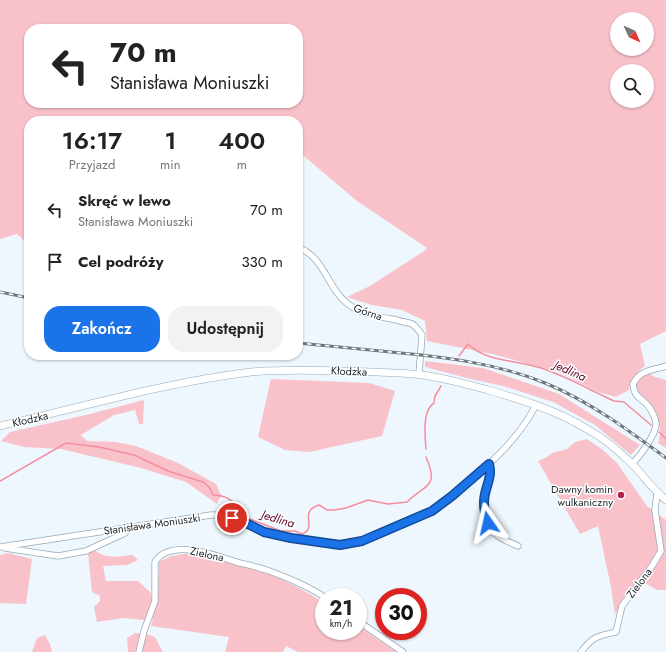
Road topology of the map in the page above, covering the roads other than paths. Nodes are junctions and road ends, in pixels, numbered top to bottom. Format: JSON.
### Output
{"nodes":[{"id":1,"x":303,"y":250,"type":"edge"},
{"id":2,"x":666,"y":366,"type":"edge"},
{"id":3,"x":420,"y":374,"type":"junction"},
{"id":4,"x":536,"y":405,"type":"junction"},
{"id":5,"x":0,"y":426,"type":"edge"},
{"id":6,"x":489,"y":464,"type":"junction"},
{"id":7,"x":632,"y":464,"type":"junction"},
{"id":8,"x":657,"y":493,"type":"junction"},
{"id":9,"x":666,"y":500,"type":"edge"},
{"id":10,"x":128,"y":527,"type":"junction"},
{"id":11,"x":518,"y":546,"type":"dead end"},
{"id":12,"x":0,"y":547,"type":"edge"},
{"id":13,"x":315,"y":594,"type":"edge"},
{"id":14,"x":367,"y":627,"type":"edge"},
{"id":15,"x":140,"y":652,"type":"edge"},
{"id":16,"x":403,"y":652,"type":"edge"},
{"id":17,"x":581,"y":652,"type":"edge"}],
"edges":[{"from":1,"to":3,"type":"street","name":"Górna"},
{"from":2,"to":7,"type":"street"},
{"from":3,"to":4,"type":"main road","name":"Kłodzka"},
{"from":3,"to":5,"type":"main road","name":"Kłodzka"},
{"from":4,"to":6,"type":"street","name":"Stanisława Moniuszki"},
{"from":4,"to":7,"type":"main road","name":"Kłodzka"},
{"from":6,"to":10,"type":"street","name":"Stanisława Moniuszki"},
{"from":6,"to":11,"type":"street"},
{"from":7,"to":8,"type":"main road","name":"Kłodzka"},
{"from":8,"to":9,"type":"main road","name":"Kłodzka"},
{"from":8,"to":17,"type":"street","name":"Zielona"},
{"from":10,"to":12,"type":"street","name":"Stanisława Moniuszki"},
{"from":10,"to":12,"type":"street"},
{"from":13,"to":15,"type":"street","name":"Zielona"},
{"from":14,"to":16,"type":"street"}]}
